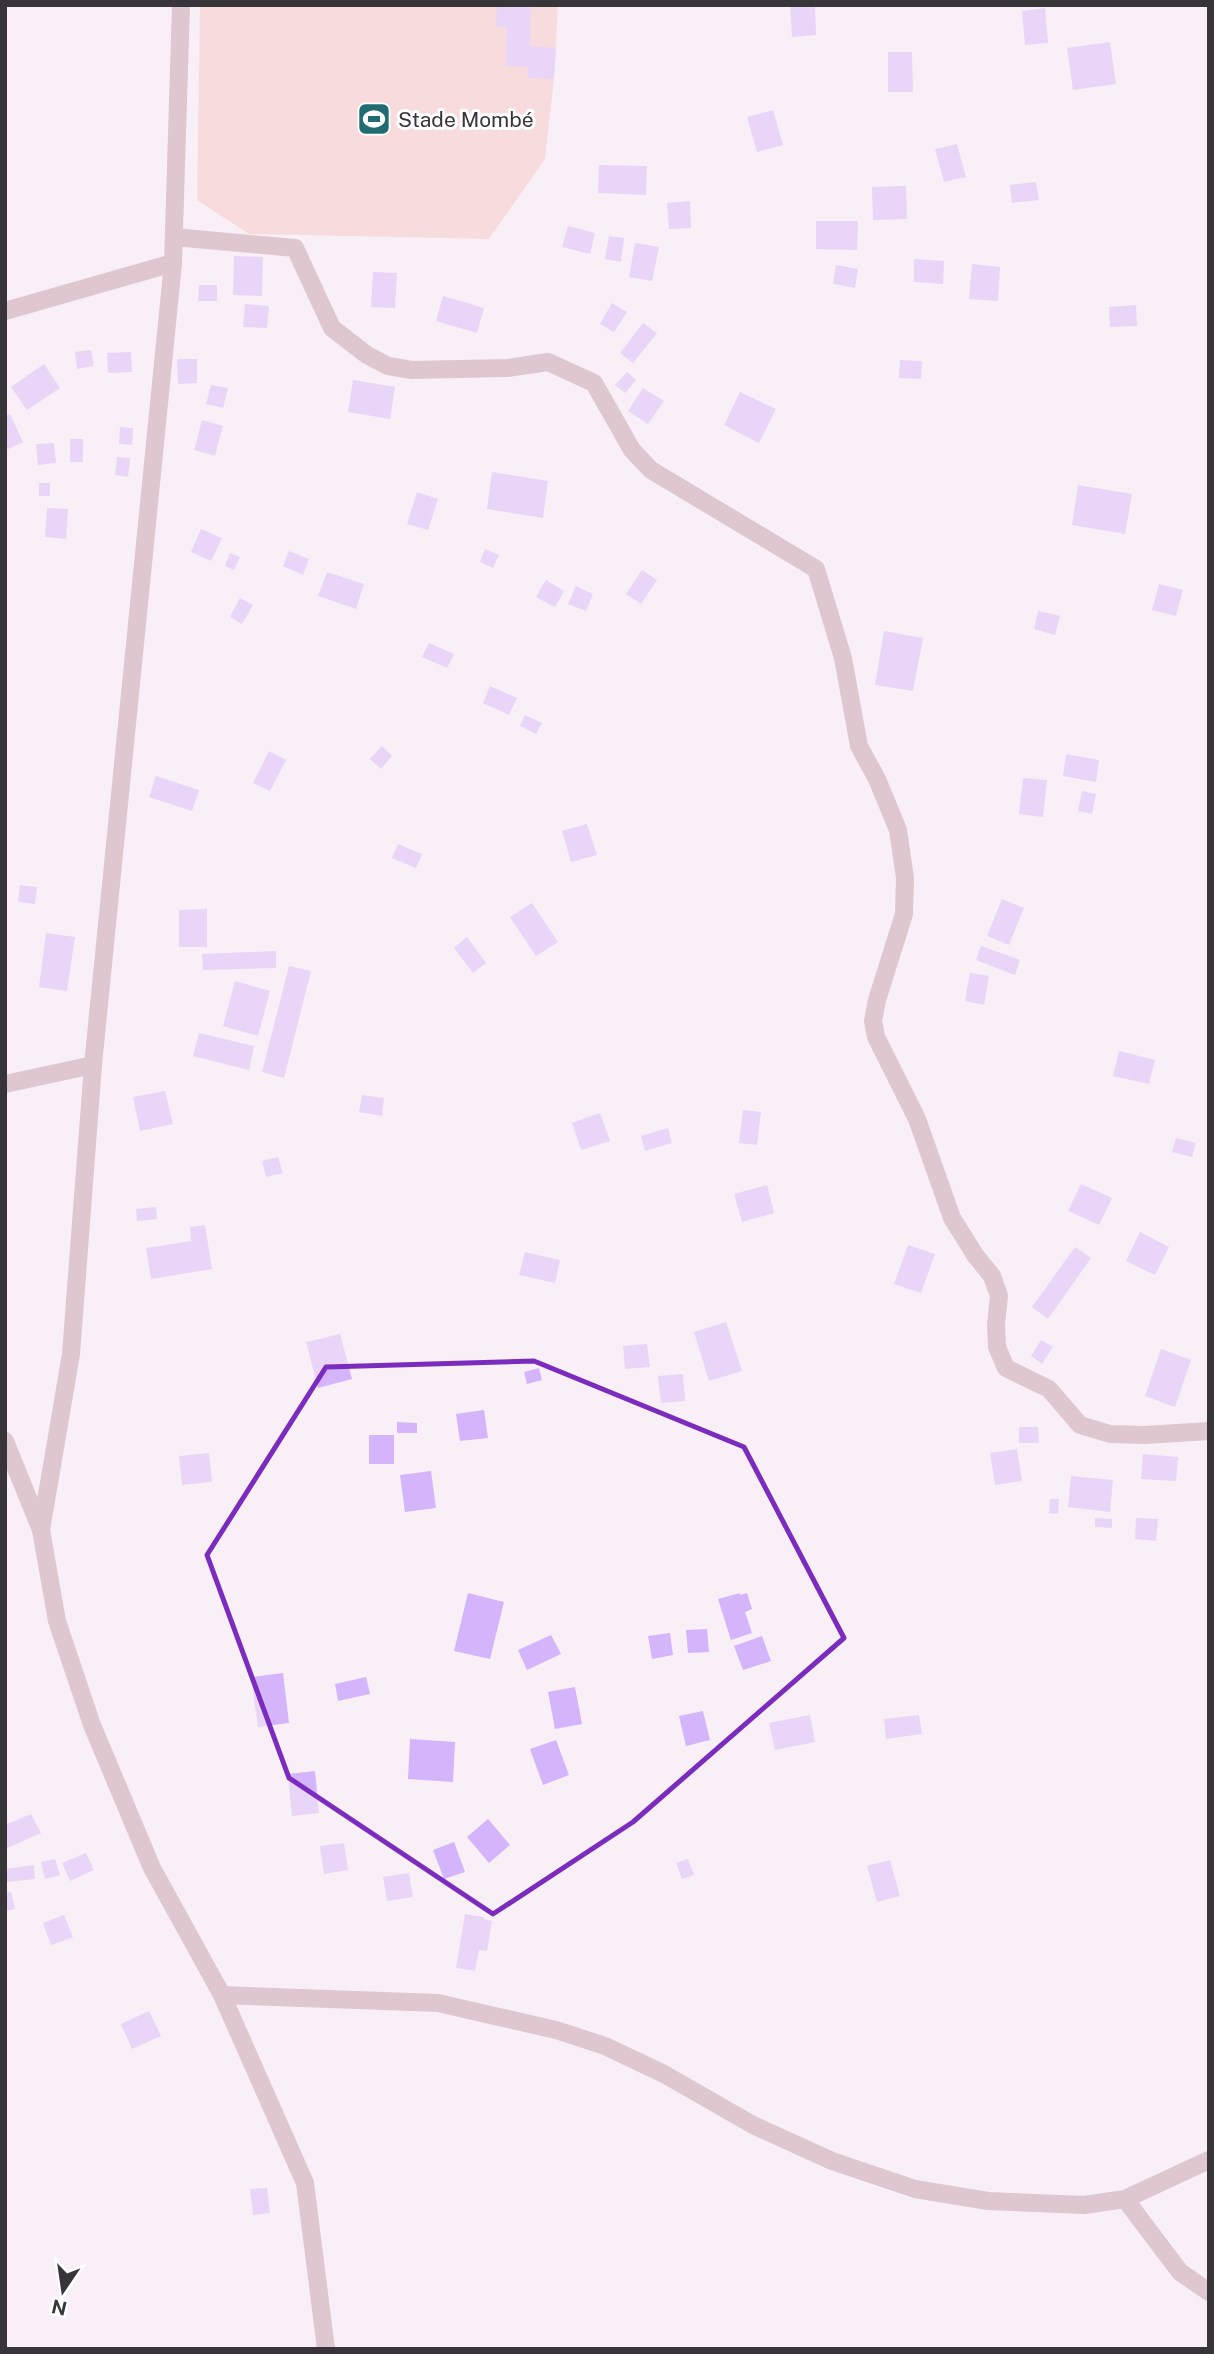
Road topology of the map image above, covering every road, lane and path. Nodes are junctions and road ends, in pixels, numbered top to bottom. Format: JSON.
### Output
{"nodes":[{"id":1,"x":181,"y":5,"type":"edge"},
{"id":2,"x":174,"y":237,"type":"junction"},
{"id":3,"x":173,"y":263,"type":"junction"},
{"id":4,"x":5,"y":311,"type":"edge"},
{"id":5,"x":93,"y":1065,"type":"junction"},
{"id":6,"x":5,"y":1084,"type":"edge"},
{"id":7,"x":1209,"y":1431,"type":"edge"},
{"id":8,"x":5,"y":1441,"type":"edge"},
{"id":9,"x":41,"y":1530,"type":"junction"},
{"id":10,"x":222,"y":1995,"type":"junction"},
{"id":11,"x":1209,"y":2160,"type":"edge"},
{"id":12,"x":1125,"y":2199,"type":"junction"},
{"id":13,"x":1209,"y":2292,"type":"edge"},
{"id":14,"x":326,"y":2349,"type":"edge"}],
"edges":[{"from":1,"to":2,"type":"street"},
{"from":2,"to":3,"type":"street"},
{"from":2,"to":7,"type":"street"},
{"from":3,"to":4,"type":"street"},
{"from":3,"to":5,"type":"street"},
{"from":5,"to":6,"type":"street"},
{"from":5,"to":9,"type":"street"},
{"from":8,"to":9,"type":"street"},
{"from":9,"to":10,"type":"street"},
{"from":10,"to":12,"type":"street"},
{"from":10,"to":14,"type":"street"},
{"from":11,"to":12,"type":"street"},
{"from":12,"to":13,"type":"street"}]}
